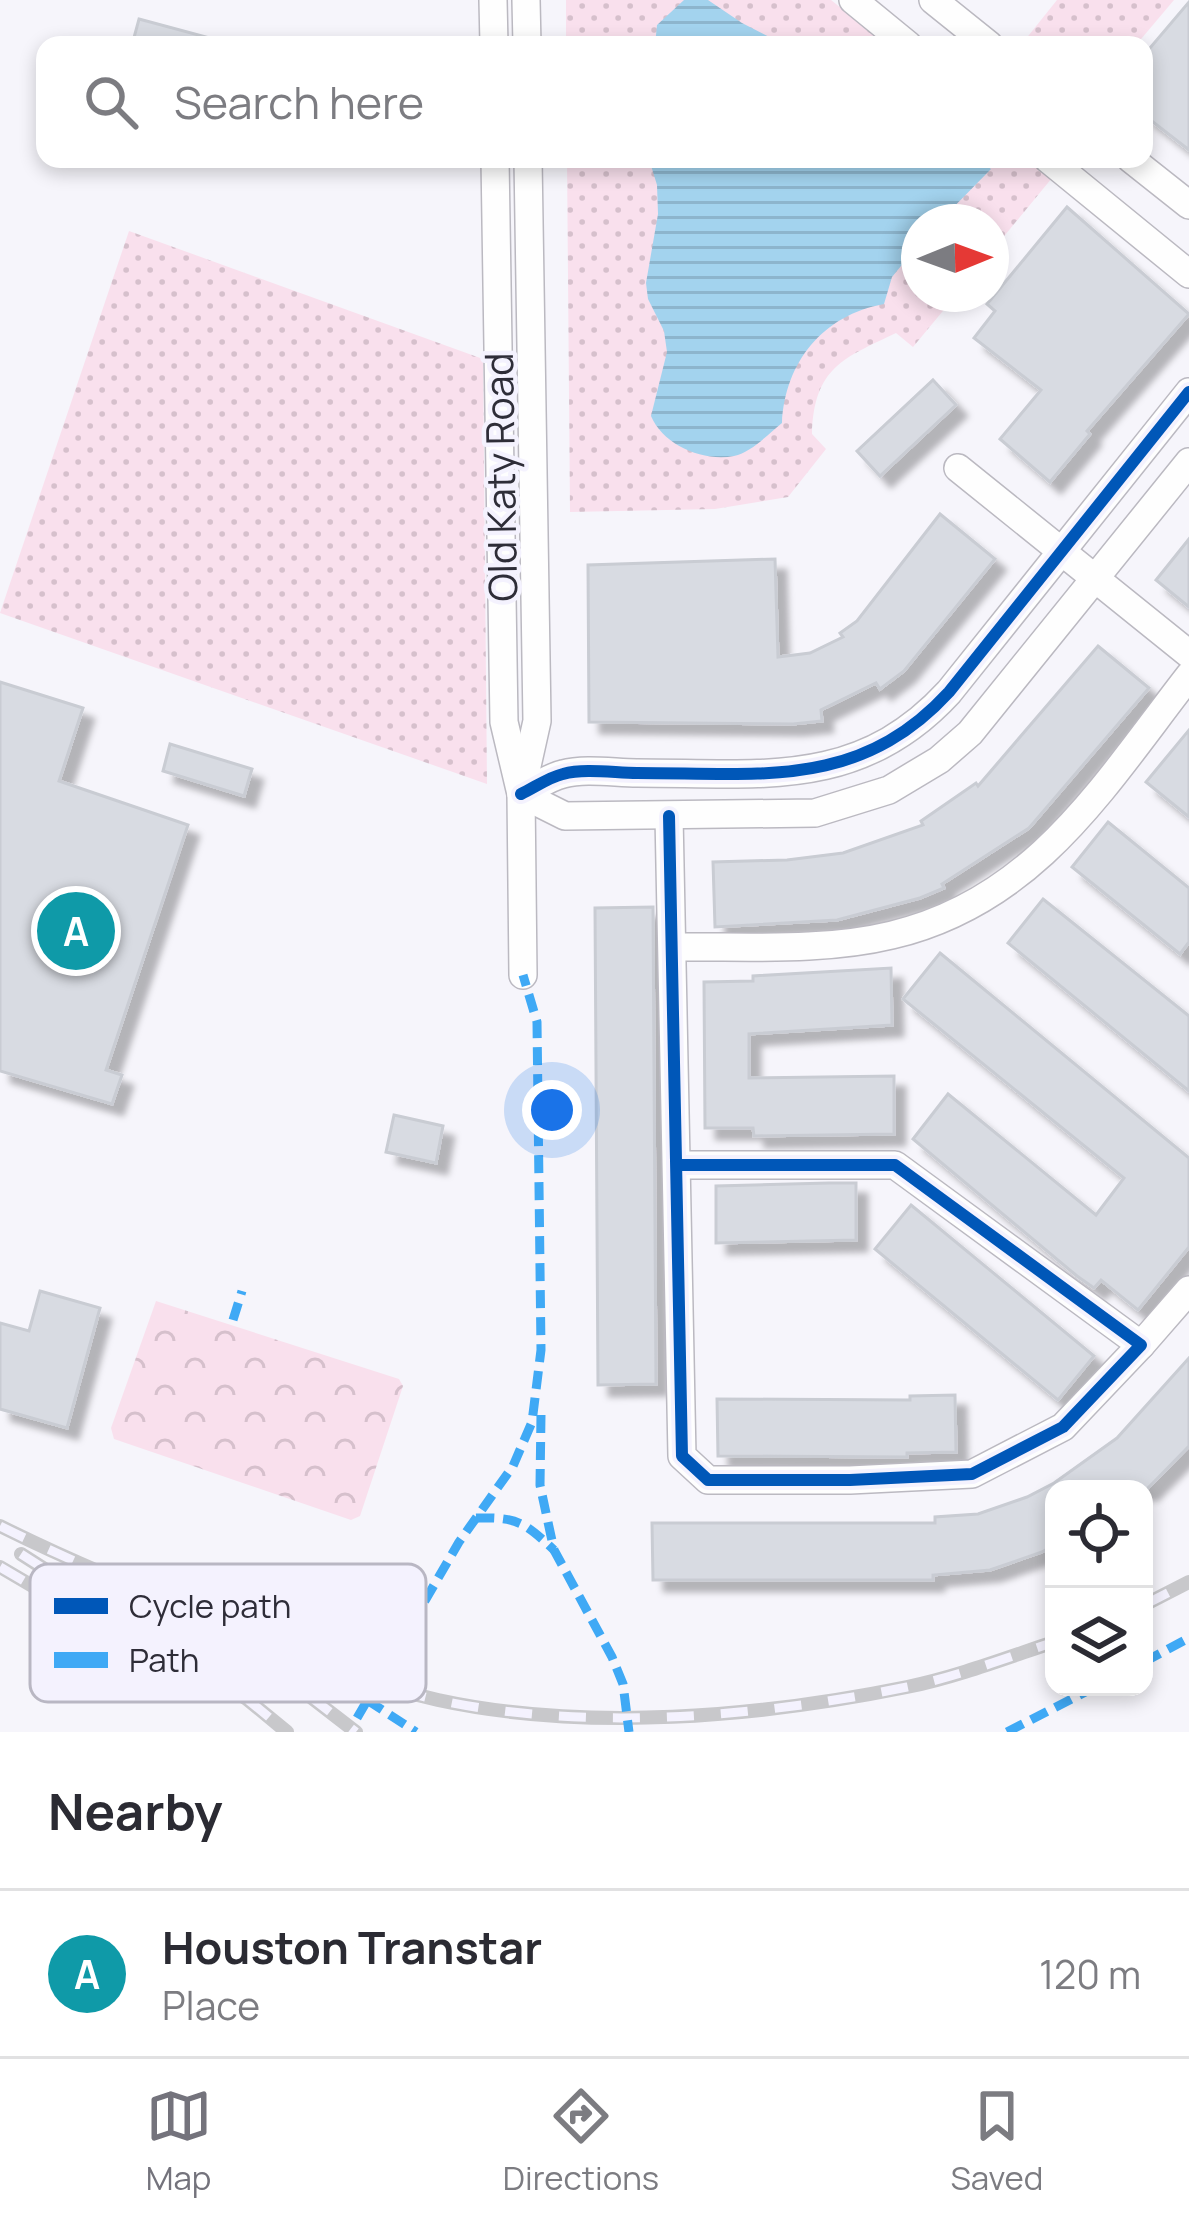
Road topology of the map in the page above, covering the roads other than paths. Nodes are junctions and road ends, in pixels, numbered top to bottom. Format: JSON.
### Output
{"nodes":[{"id":1,"x":493,"y":0,"type":"edge"},
{"id":2,"x":526,"y":0,"type":"edge"},
{"id":3,"x":853,"y":0,"type":"edge"},
{"id":4,"x":933,"y":0,"type":"edge"},
{"id":5,"x":494,"y":36,"type":"edge"},
{"id":6,"x":526,"y":36,"type":"edge"},
{"id":7,"x":897,"y":36,"type":"edge"},
{"id":8,"x":978,"y":36,"type":"edge"},
{"id":9,"x":495,"y":168,"type":"edge"},
{"id":10,"x":528,"y":168,"type":"edge"},
{"id":11,"x":1059,"y":168,"type":"edge"},
{"id":12,"x":1142,"y":168,"type":"edge"},
{"id":13,"x":1189,"y":206,"type":"edge"},
{"id":14,"x":1189,"y":274,"type":"edge"},
{"id":15,"x":531,"y":332,"type":"junction"},
{"id":16,"x":498,"y":333,"type":"junction"},
{"id":17,"x":1189,"y":392,"type":"edge"},
{"id":18,"x":1189,"y":462,"type":"edge"},
{"id":19,"x":958,"y":468,"type":"dead end"},
{"id":20,"x":1060,"y":551,"type":"junction"},
{"id":21,"x":1095,"y":578,"type":"junction"},
{"id":22,"x":1189,"y":655,"type":"edge"},
{"id":23,"x":1189,"y":676,"type":"edge"},
{"id":24,"x":703,"y":773,"type":"junction"},
{"id":25,"x":521,"y":794,"type":"junction"},
{"id":26,"x":703,"y":815,"type":"junction"},
{"id":27,"x":669,"y":816,"type":"junction"},
{"id":28,"x":673,"y":947,"type":"junction"},
{"id":29,"x":524,"y":975,"type":"dead end"},
{"id":30,"x":678,"y":1165,"type":"junction"},
{"id":31,"x":1189,"y":1290,"type":"edge"},
{"id":32,"x":1142,"y":1345,"type":"junction"}],
"edges":[{"from":1,"to":5,"type":"street"},
{"from":2,"to":6,"type":"street"},
{"from":3,"to":7,"type":"street"},
{"from":4,"to":8,"type":"street"},
{"from":9,"to":16,"type":"street","name":"Old Katy Road"},
{"from":10,"to":15,"type":"street","name":"Old Katy Road"},
{"from":11,"to":14,"type":"street"},
{"from":12,"to":13,"type":"street"},
{"from":15,"to":16,"type":"street"},
{"from":15,"to":25,"type":"street","name":"Old Katy Road"},
{"from":16,"to":25,"type":"street","name":"Old Katy Road"},
{"from":17,"to":20,"type":"street"},
{"from":18,"to":21,"type":"street"},
{"from":19,"to":20,"type":"street"},
{"from":20,"to":21,"type":"street"},
{"from":20,"to":24,"type":"street"},
{"from":21,"to":22,"type":"street"},
{"from":21,"to":26,"type":"street"},
{"from":23,"to":28,"type":"street"},
{"from":24,"to":25,"type":"street"},
{"from":24,"to":26,"type":"street"},
{"from":25,"to":27,"type":"street"},
{"from":25,"to":29,"type":"street","name":"Old Katy Road"},
{"from":26,"to":27,"type":"street"},
{"from":27,"to":28,"type":"street"},
{"from":28,"to":30,"type":"street"},
{"from":30,"to":32,"type":"street"},
{"from":30,"to":32,"type":"street"},
{"from":31,"to":32,"type":"street"}]}
